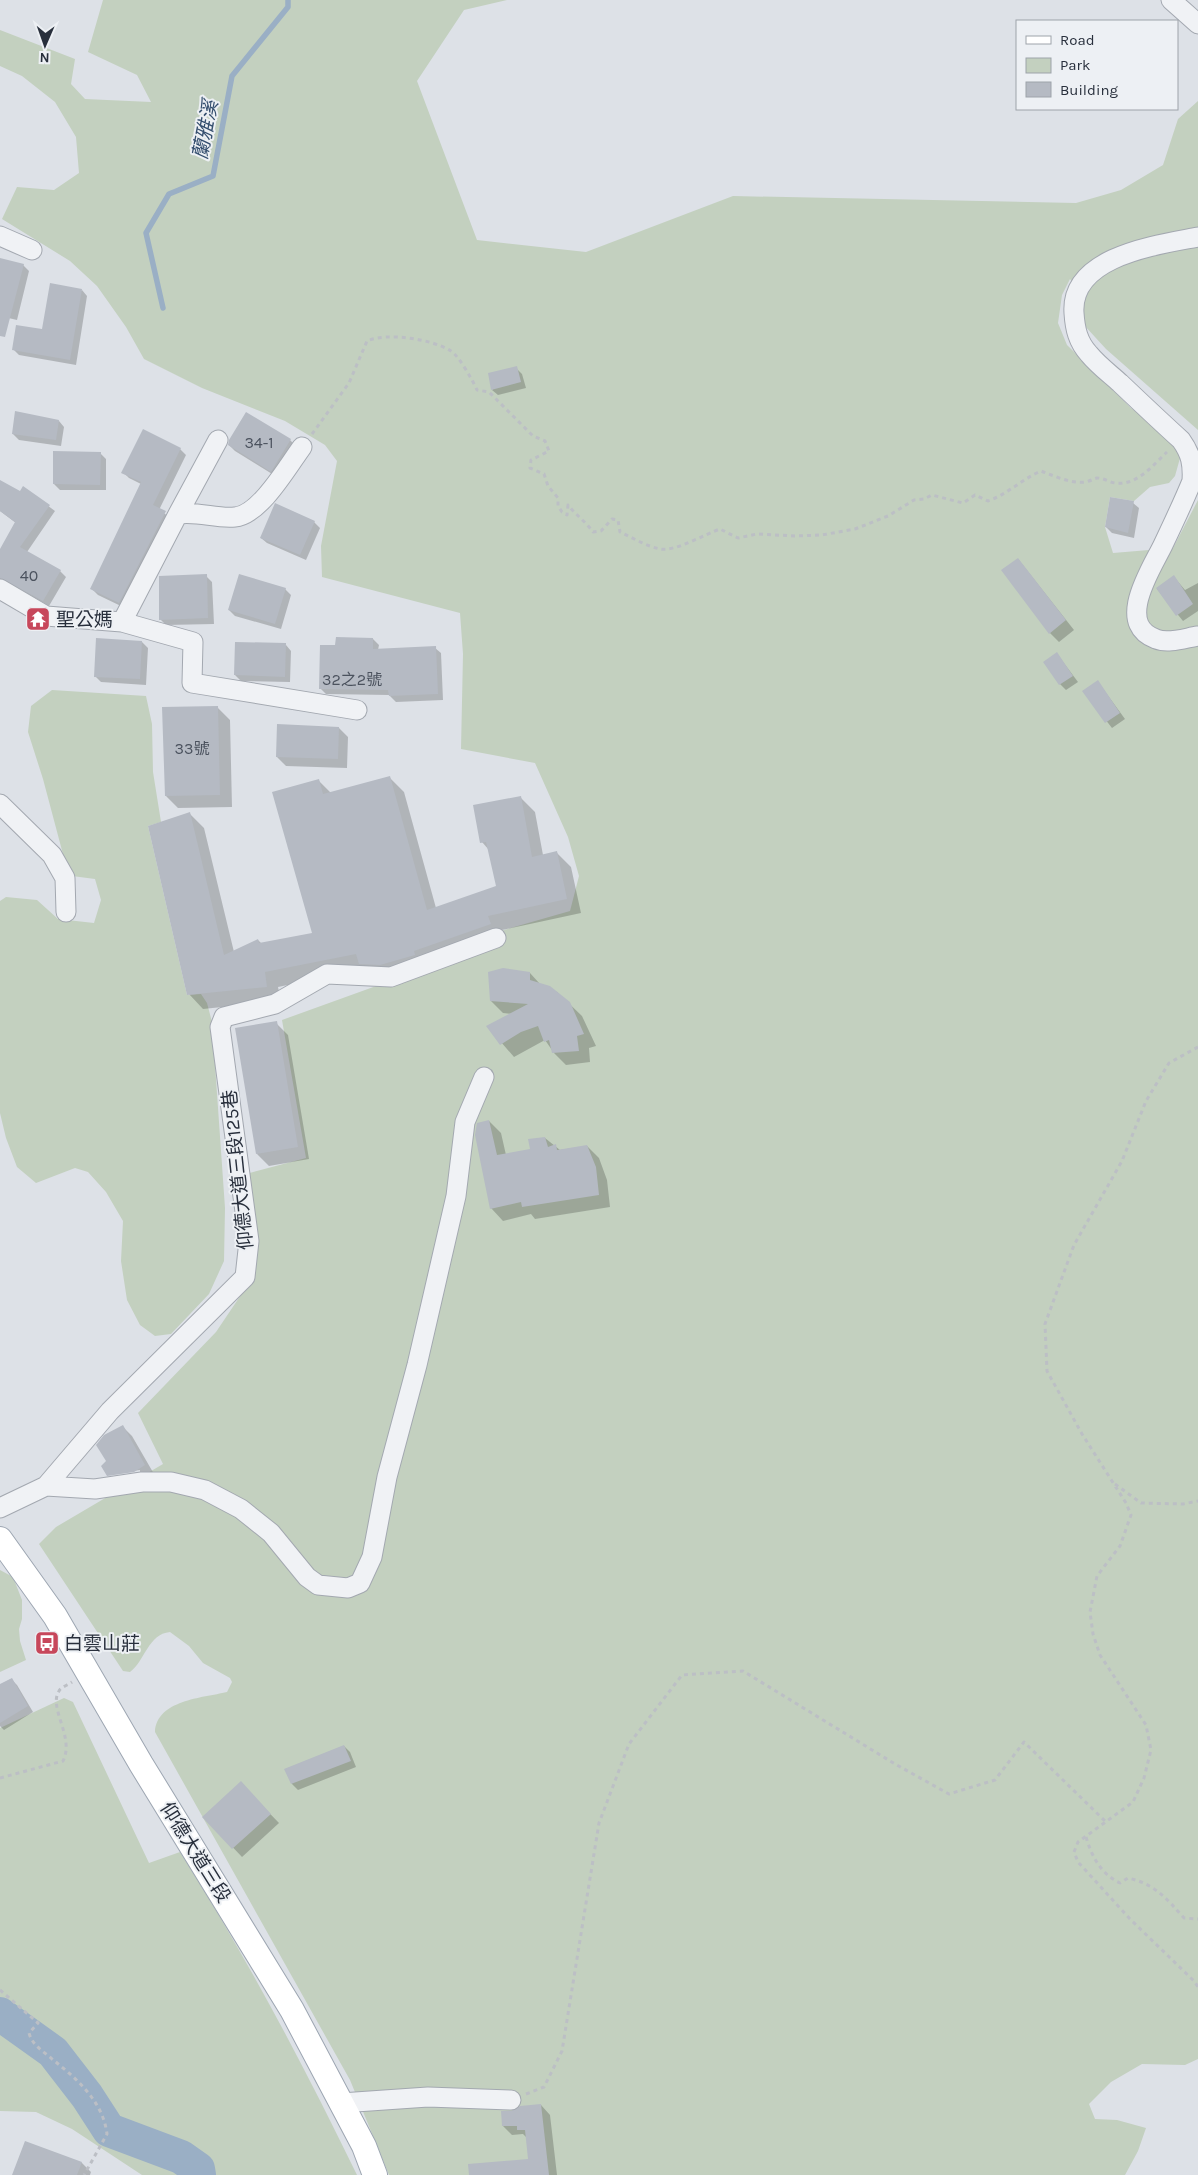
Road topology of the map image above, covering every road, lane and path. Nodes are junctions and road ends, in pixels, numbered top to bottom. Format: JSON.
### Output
{"nodes":[{"id":1,"x":1171,"y":0,"type":"edge"},
{"id":2,"x":1198,"y":24,"type":"edge"},
{"id":3,"x":0,"y":236,"type":"edge"},
{"id":4,"x":1198,"y":237,"type":"edge"},
{"id":5,"x":32,"y":250,"type":"dead end"},
{"id":6,"x":218,"y":440,"type":"dead end"},
{"id":7,"x":1181,"y":440,"type":"junction"},
{"id":8,"x":302,"y":447,"type":"joint"},
{"id":9,"x":178,"y":514,"type":"junction"},
{"id":10,"x":0,"y":589,"type":"edge"},
{"id":11,"x":122,"y":622,"type":"junction"},
{"id":12,"x":1198,"y":636,"type":"edge"},
{"id":13,"x":357,"y":710,"type":"dead end"},
{"id":14,"x":0,"y":804,"type":"edge"},
{"id":15,"x":66,"y":912,"type":"dead end"},
{"id":16,"x":496,"y":938,"type":"dead end"},
{"id":17,"x":1198,"y":1047,"type":"edge"},
{"id":18,"x":484,"y":1077,"type":"dead end"},
{"id":19,"x":1111,"y":1481,"type":"junction"},
{"id":20,"x":46,"y":1486,"type":"junction"},
{"id":21,"x":1198,"y":1502,"type":"edge"},
{"id":22,"x":0,"y":1508,"type":"edge"},
{"id":23,"x":0,"y":1539,"type":"edge"},
{"id":24,"x":88,"y":1673,"type":"junction"},
{"id":25,"x":0,"y":1778,"type":"edge"},
{"id":26,"x":1106,"y":1822,"type":"junction"},
{"id":27,"x":1086,"y":1837,"type":"junction"},
{"id":28,"x":1198,"y":1919,"type":"edge"},
{"id":29,"x":1198,"y":1987,"type":"edge"},
{"id":30,"x":0,"y":1990,"type":"edge"},
{"id":31,"x":511,"y":2100,"type":"joint"},
{"id":32,"x":341,"y":2103,"type":"junction"},
{"id":33,"x":84,"y":2175,"type":"edge"},
{"id":34,"x":375,"y":2175,"type":"edge"}],
"edges":[{"from":1,"to":2,"type":"street"},
{"from":3,"to":5,"type":"street"},
{"from":4,"to":7,"type":"street"},
{"from":6,"to":9,"type":"street"},
{"from":7,"to":8,"type":"path"},
{"from":7,"to":12,"type":"street"},
{"from":8,"to":9,"type":"street"},
{"from":9,"to":11,"type":"street"},
{"from":10,"to":11,"type":"street"},
{"from":11,"to":13,"type":"street"},
{"from":14,"to":15,"type":"street"},
{"from":16,"to":20,"type":"street","name":"仰德大道三段125巷"},
{"from":17,"to":19,"type":"path"},
{"from":18,"to":20,"type":"street"},
{"from":19,"to":21,"type":"path"},
{"from":19,"to":26,"type":"path"},
{"from":20,"to":22,"type":"street","name":"仰德大道三段125巷"},
{"from":23,"to":24,"type":"main road","name":"仰德大道三段"},
{"from":24,"to":25,"type":"path"},
{"from":24,"to":32,"type":"main road","name":"仰德大道三段"},
{"from":26,"to":27,"type":"path"},
{"from":26,"to":31,"type":"path"},
{"from":27,"to":28,"type":"path"},
{"from":27,"to":29,"type":"path"},
{"from":30,"to":33,"type":"path"},
{"from":31,"to":32,"type":"street"},
{"from":32,"to":34,"type":"main road","name":"仰德大道三段"}]}
